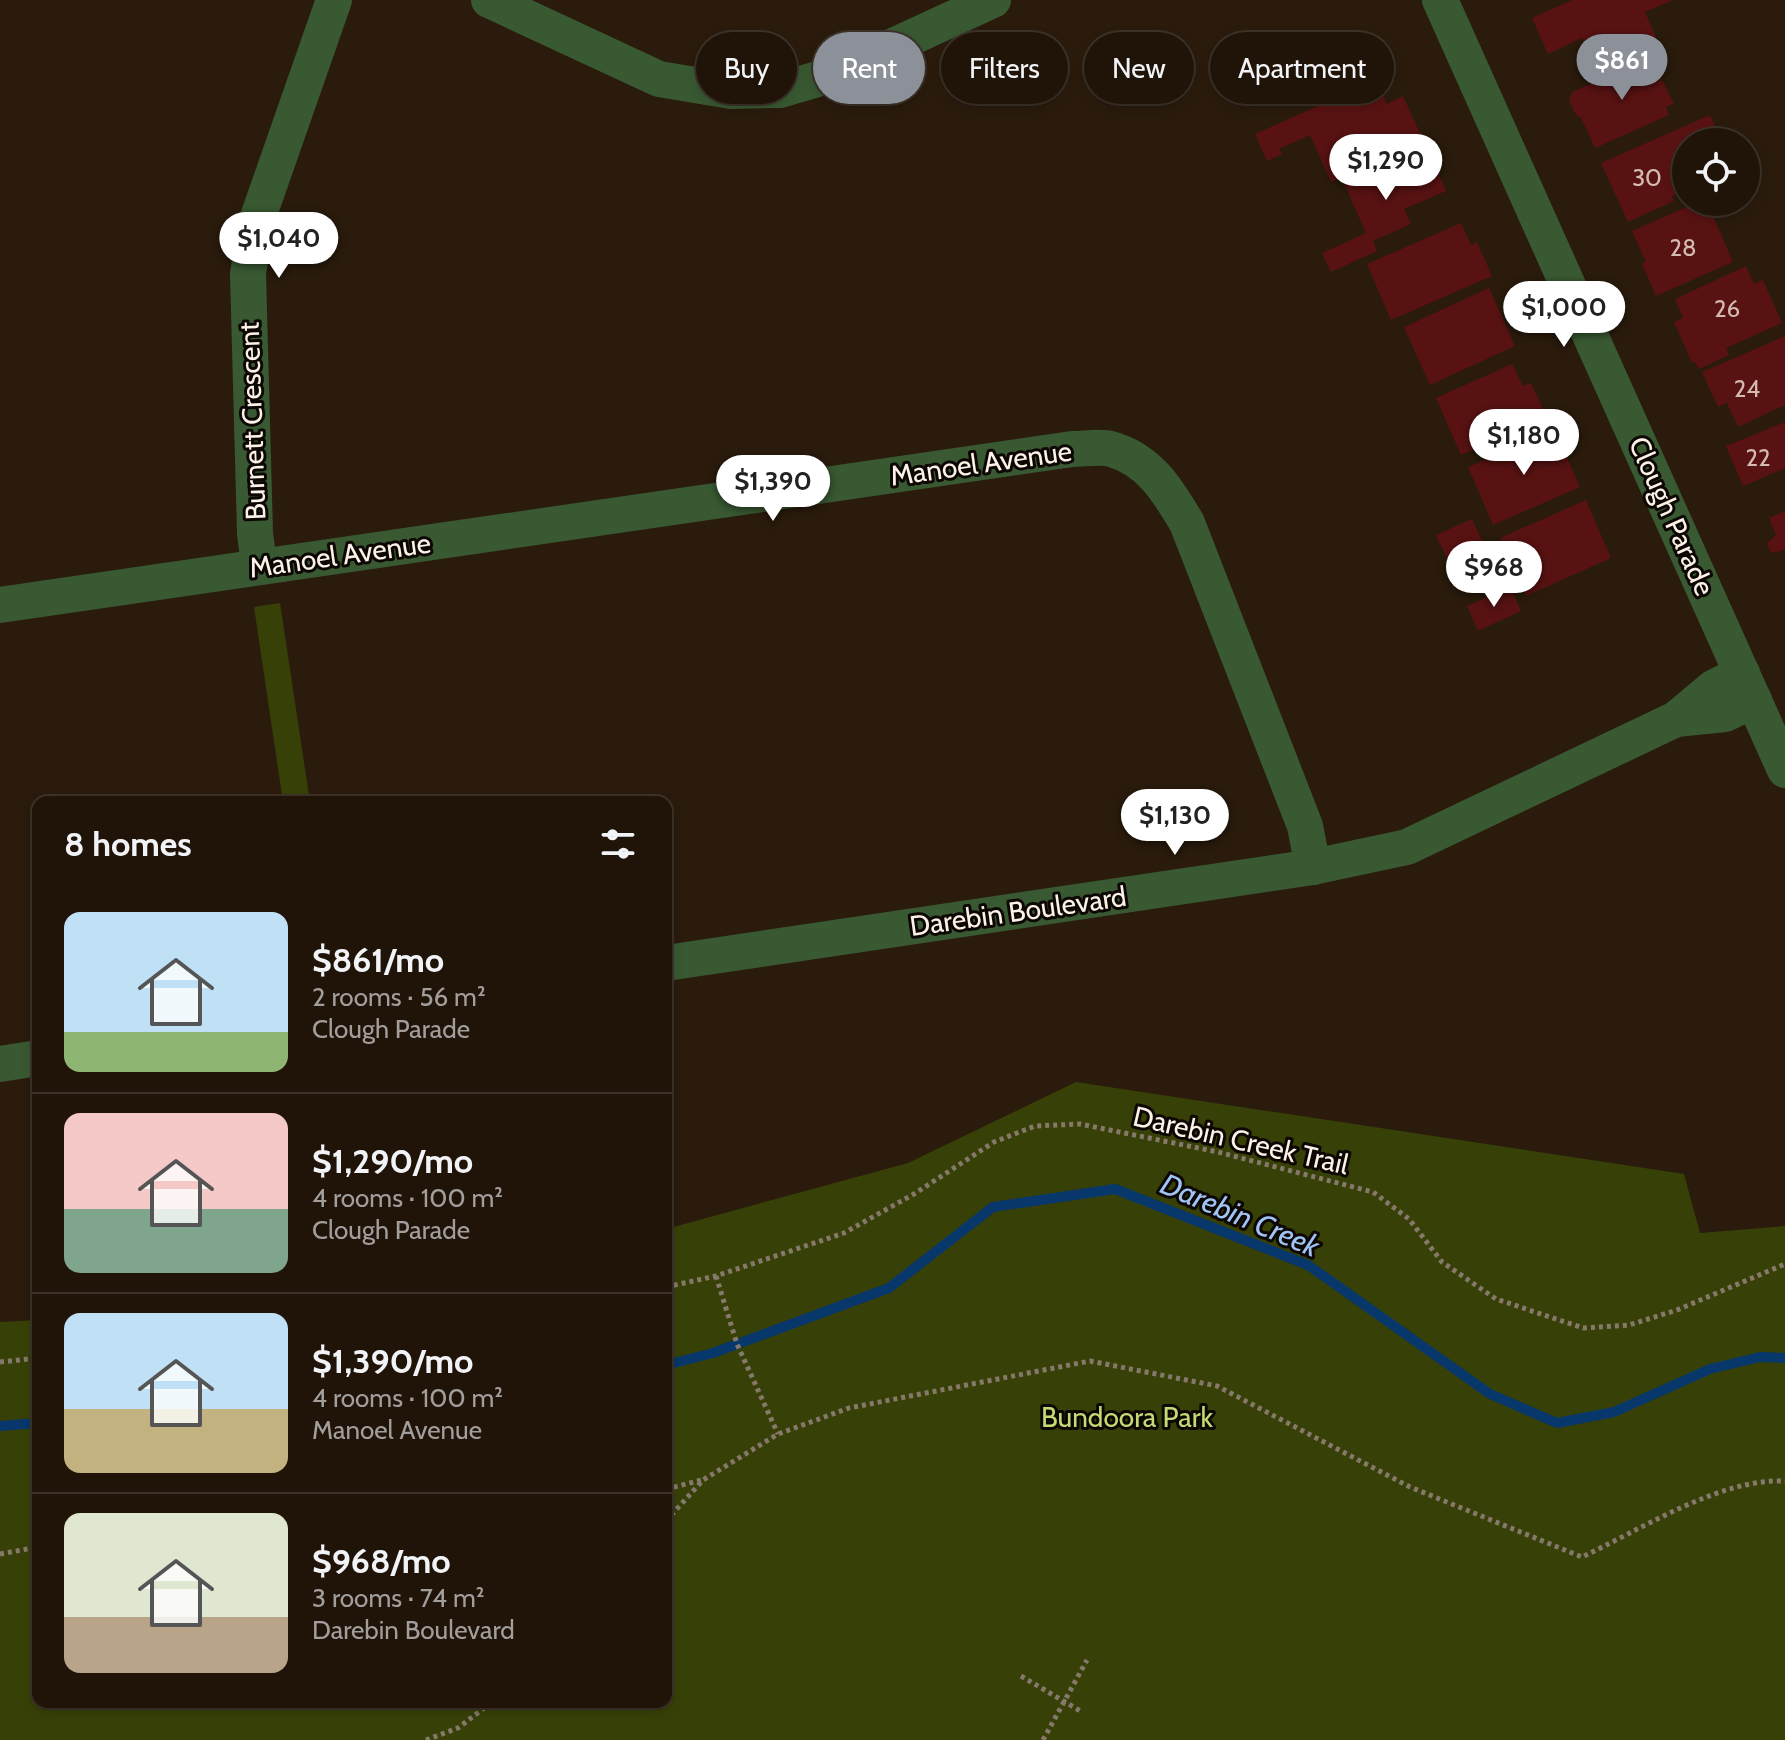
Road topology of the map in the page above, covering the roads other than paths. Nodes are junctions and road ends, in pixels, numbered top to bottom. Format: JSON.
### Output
{"nodes":[{"id":1,"x":334,"y":0,"type":"edge"},
{"id":2,"x":993,"y":0,"type":"edge"},
{"id":3,"x":1440,"y":0,"type":"edge"},
{"id":4,"x":504,"y":3,"type":"edge"},
{"id":5,"x":259,"y":567,"type":"junction"},
{"id":6,"x":0,"y":605,"type":"edge"},
{"id":7,"x":1748,"y":687,"type":"junction"},
{"id":8,"x":1785,"y":770,"type":"edge"},
{"id":9,"x":1313,"y":867,"type":"junction"},
{"id":10,"x":672,"y":962,"type":"edge"},
{"id":11,"x":32,"y":1059,"type":"edge"},
{"id":12,"x":0,"y":1064,"type":"edge"}],
"edges":[{"from":1,"to":5,"type":"street","name":"Burnett Crescent"},
{"from":2,"to":4,"type":"street"},
{"from":3,"to":7,"type":"street","name":"Clough Parade"},
{"from":5,"to":6,"type":"street","name":"Manoel Avenue"},
{"from":5,"to":9,"type":"street","name":"Manoel Avenue"},
{"from":7,"to":8,"type":"street","name":"Clough Parade"},
{"from":7,"to":9,"type":"street","name":"Darebin Boulevard"},
{"from":9,"to":10,"type":"street","name":"Darebin Boulevard"},
{"from":11,"to":12,"type":"street"}]}
